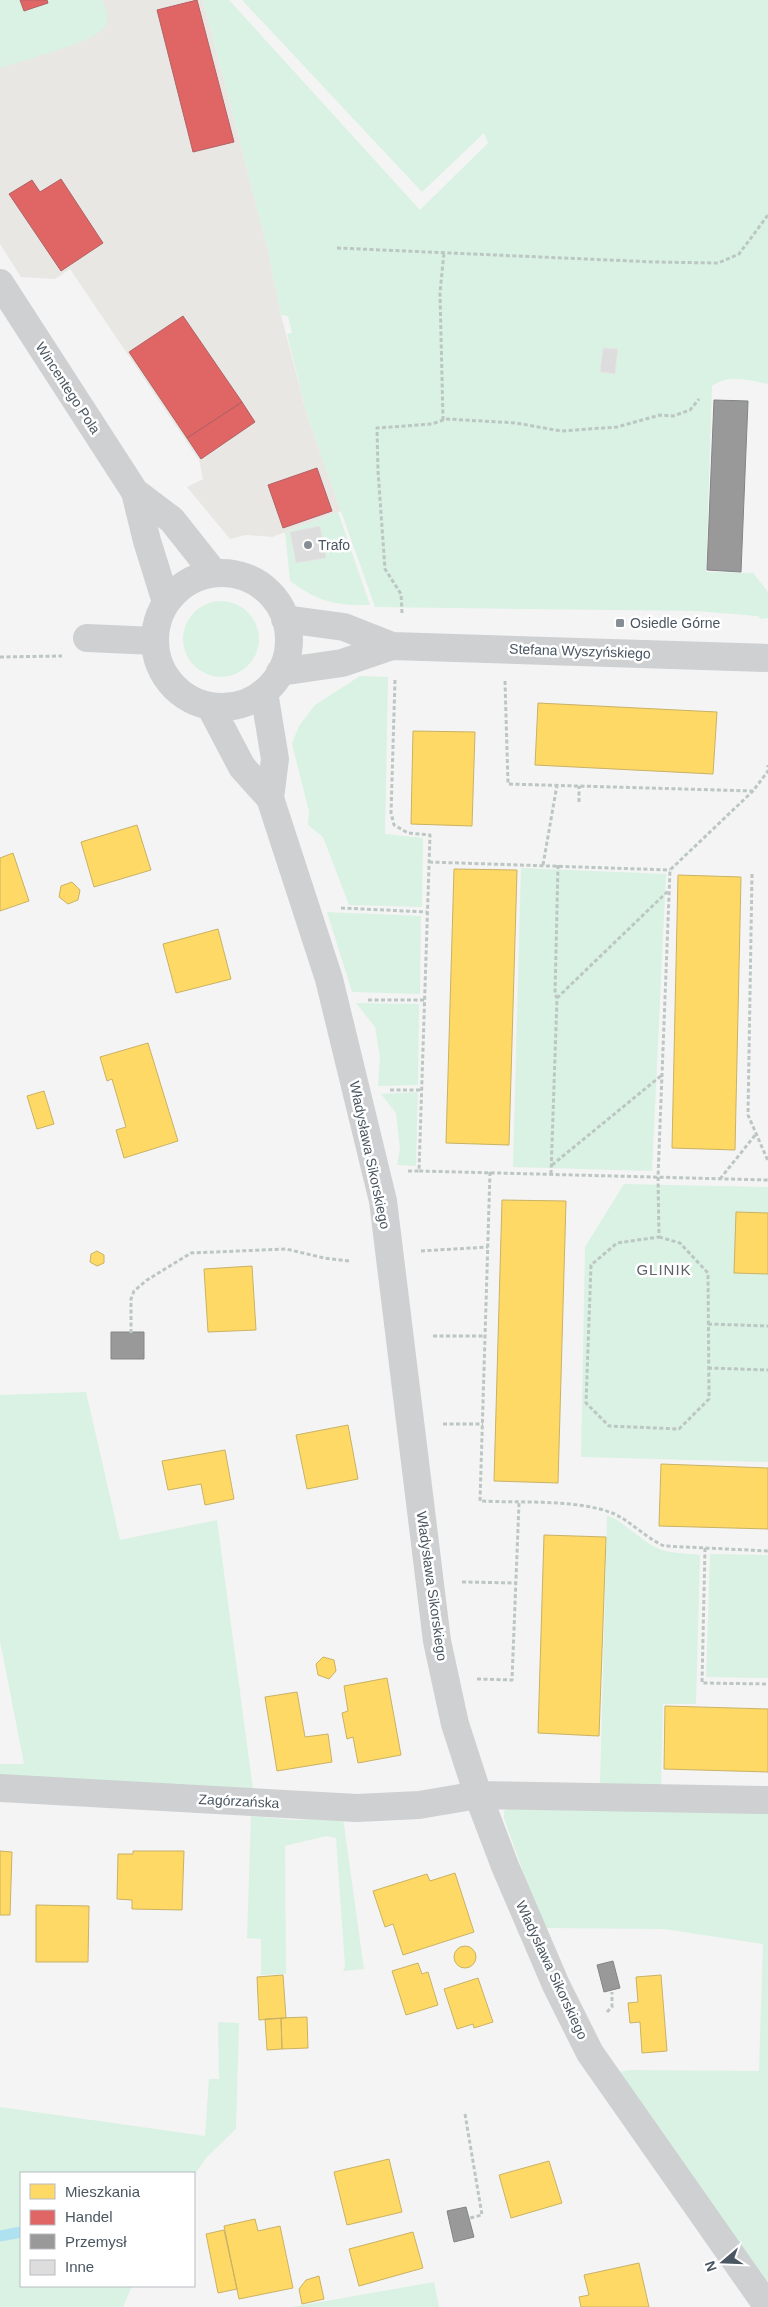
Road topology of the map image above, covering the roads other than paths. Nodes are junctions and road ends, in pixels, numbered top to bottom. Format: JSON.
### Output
{"nodes":[{"id":1,"x":0,"y":283,"type":"edge"},
{"id":2,"x":135,"y":492,"type":"junction"},
{"id":3,"x":214,"y":574,"type":"junction"},
{"id":4,"x":166,"y":602,"type":"junction"},
{"id":5,"x":285,"y":619,"type":"junction"},
{"id":6,"x":87,"y":638,"type":"dead end"},
{"id":7,"x":155,"y":641,"type":"junction"},
{"id":8,"x":768,"y":658,"type":"edge"},
{"id":9,"x":393,"y":659,"type":"junction"},
{"id":10,"x":272,"y":682,"type":"junction"},
{"id":11,"x":210,"y":706,"type":"junction"},
{"id":12,"x":270,"y":798,"type":"junction"},
{"id":13,"x":0,"y":1788,"type":"edge"},
{"id":14,"x":478,"y":1795,"type":"junction"},
{"id":15,"x":768,"y":1800,"type":"edge"},
{"id":16,"x":768,"y":2307,"type":"edge"}],
"edges":[{"from":1,"to":2,"type":"street","name":"Wincentego Pola"},
{"from":2,"to":3,"type":"street","name":"Wincentego Pola"},
{"from":2,"to":4,"type":"street","name":"Wincentego Pola"},
{"from":3,"to":4,"type":"street"},
{"from":3,"to":5,"type":"street"},
{"from":4,"to":7,"type":"street"},
{"from":5,"to":9,"type":"street","name":"Stefana Wyszyńskiego"},
{"from":5,"to":10,"type":"street"},
{"from":6,"to":7,"type":"street"},
{"from":7,"to":11,"type":"street"},
{"from":8,"to":9,"type":"street","name":"Stefana Wyszyńskiego"},
{"from":9,"to":10,"type":"street","name":"Stefana Wyszyńskiego"},
{"from":10,"to":11,"type":"street"},
{"from":10,"to":12,"type":"street","name":"Władysława Sikorskiego"},
{"from":11,"to":12,"type":"street","name":"Władysława Sikorskiego"},
{"from":12,"to":14,"type":"street","name":"Władysława Sikorskiego"},
{"from":13,"to":14,"type":"street","name":"Zagórzańska"},
{"from":14,"to":15,"type":"street","name":"Zagórzańska"},
{"from":14,"to":16,"type":"street","name":"Władysława Sikorskiego"}]}
